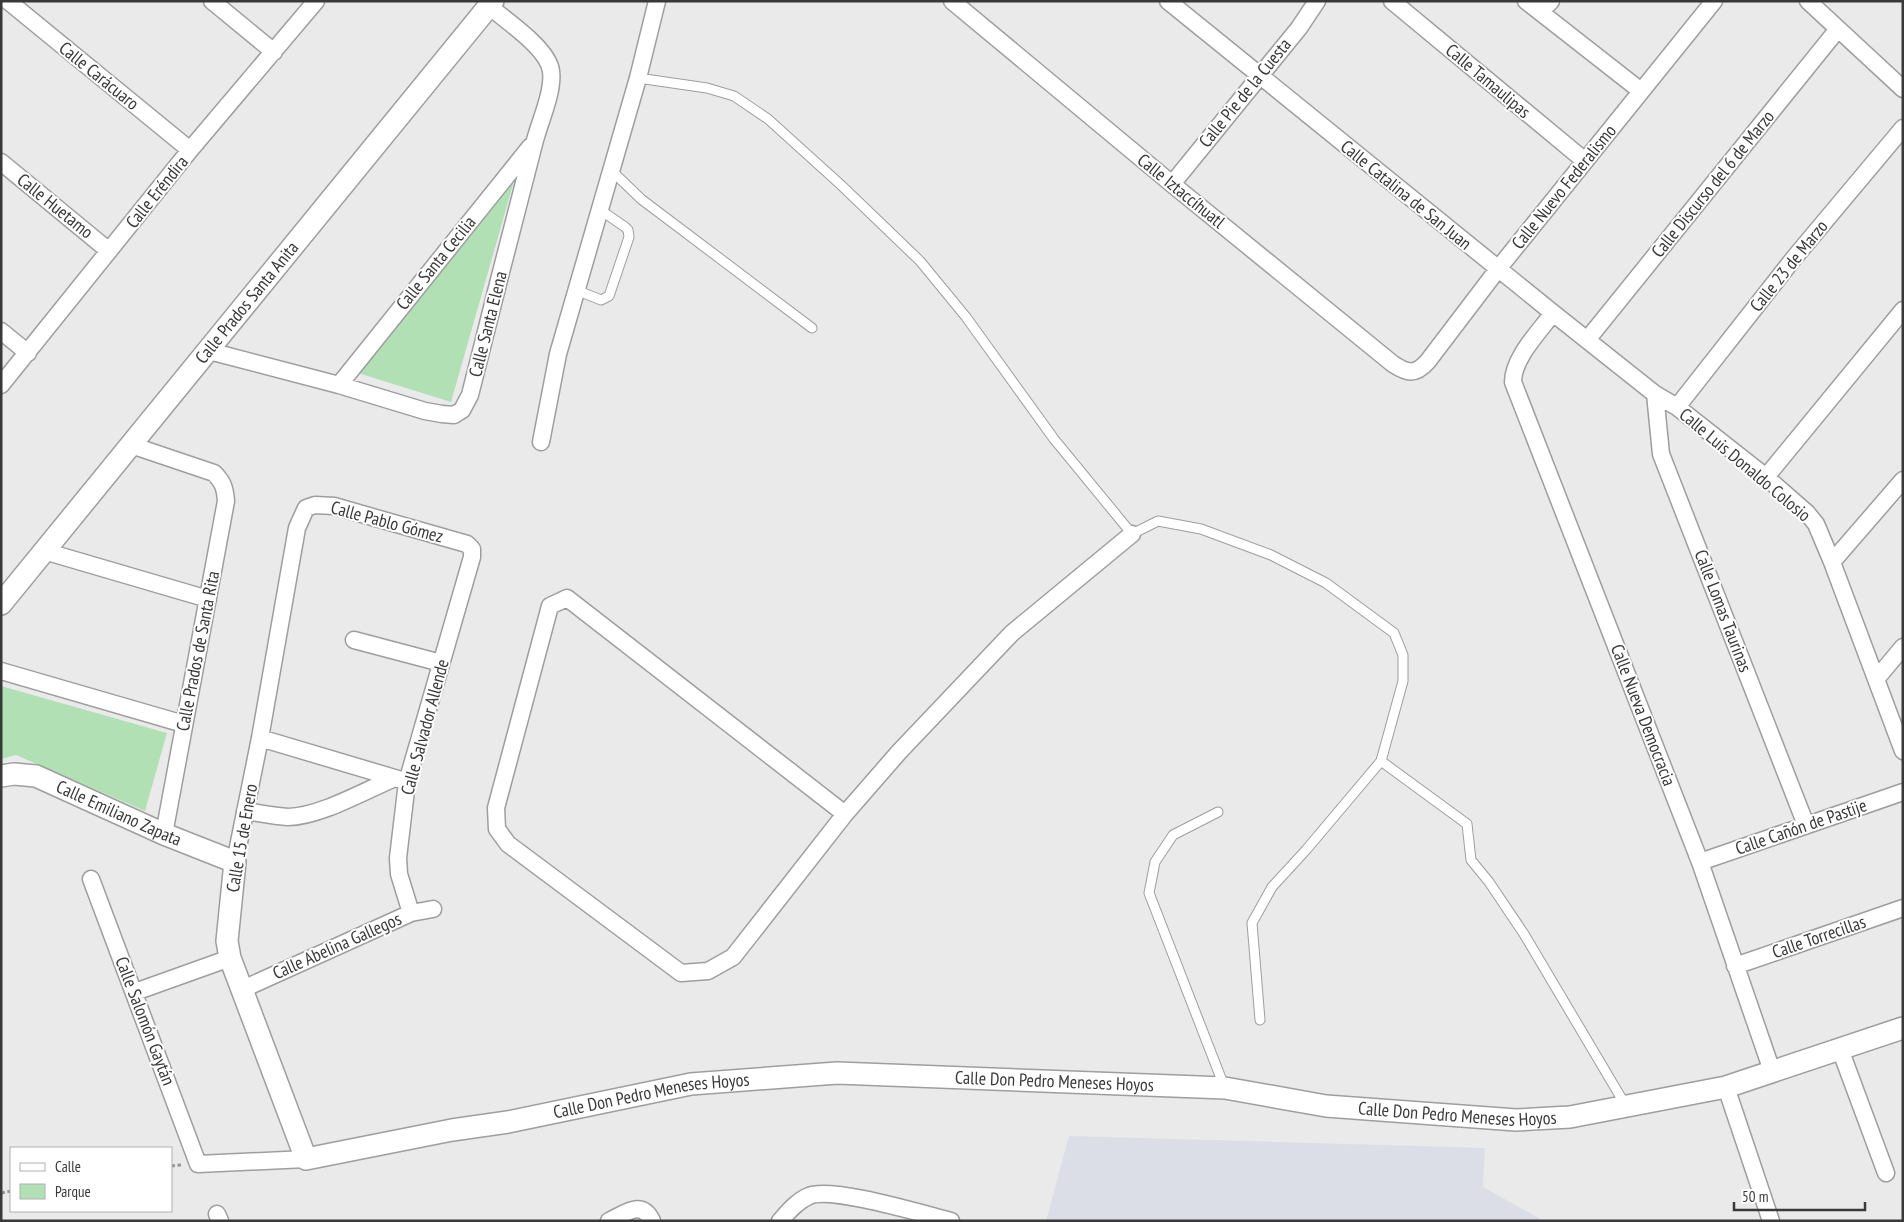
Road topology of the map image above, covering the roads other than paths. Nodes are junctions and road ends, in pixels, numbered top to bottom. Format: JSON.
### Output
{"nodes":[{"id":1,"x":8,"y":1,"type":"edge"},
{"id":2,"x":212,"y":1,"type":"edge"},
{"id":3,"x":316,"y":1,"type":"edge"},
{"id":4,"x":657,"y":1,"type":"edge"},
{"id":5,"x":952,"y":1,"type":"edge"},
{"id":6,"x":1168,"y":1,"type":"edge"},
{"id":7,"x":1317,"y":1,"type":"edge"},
{"id":8,"x":1392,"y":1,"type":"edge"},
{"id":9,"x":1526,"y":1,"type":"edge"},
{"id":10,"x":1714,"y":1,"type":"edge"},
{"id":11,"x":1808,"y":1,"type":"edge"},
{"id":12,"x":491,"y":4,"type":"edge"},
{"id":13,"x":1545,"y":7,"type":"edge"},
{"id":14,"x":1838,"y":29,"type":"junction"},
{"id":15,"x":274,"y":52,"type":"junction"},
{"id":16,"x":1259,"y":76,"type":"junction"},
{"id":17,"x":638,"y":78,"type":"junction"},
{"id":18,"x":1903,"y":89,"type":"edge"},
{"id":19,"x":1641,"y":91,"type":"junction"},
{"id":20,"x":1903,"y":128,"type":"edge"},
{"id":21,"x":534,"y":142,"type":"junction"},
{"id":22,"x":190,"y":150,"type":"junction"},
{"id":23,"x":1585,"y":161,"type":"junction"},
{"id":24,"x":1,"y":162,"type":"edge"},
{"id":25,"x":611,"y":170,"type":"junction"},
{"id":26,"x":1172,"y":184,"type":"junction"},
{"id":27,"x":600,"y":209,"type":"junction"},
{"id":28,"x":109,"y":251,"type":"junction"},
{"id":29,"x":1498,"y":269,"type":"junction"},
{"id":30,"x":576,"y":290,"type":"junction"},
{"id":31,"x":1903,"y":310,"type":"edge"},
{"id":32,"x":1553,"y":313,"type":"junction"},
{"id":33,"x":812,"y":328,"type":"dead end"},
{"id":34,"x":1,"y":331,"type":"edge"},
{"id":35,"x":1587,"y":340,"type":"junction"},
{"id":36,"x":209,"y":351,"type":"junction"},
{"id":37,"x":28,"y":353,"type":"junction"},
{"id":38,"x":1414,"y":372,"type":"joint"},
{"id":39,"x":1,"y":385,"type":"edge"},
{"id":40,"x":339,"y":385,"type":"junction"},
{"id":41,"x":1655,"y":394,"type":"junction"},
{"id":42,"x":1677,"y":407,"type":"junction"},
{"id":43,"x":541,"y":442,"type":"dead end"},
{"id":44,"x":131,"y":445,"type":"junction"},
{"id":45,"x":1766,"y":477,"type":"junction"},
{"id":46,"x":1903,"y":480,"type":"edge"},
{"id":47,"x":306,"y":508,"type":"joint"},
{"id":48,"x":1132,"y":534,"type":"junction"},
{"id":49,"x":468,"y":544,"type":"joint"},
{"id":50,"x":44,"y":551,"type":"junction"},
{"id":51,"x":1832,"y":562,"type":"junction"},
{"id":52,"x":208,"y":599,"type":"junction"},
{"id":53,"x":1,"y":604,"type":"edge"},
{"id":54,"x":354,"y":640,"type":"dead end"},
{"id":55,"x":1903,"y":647,"type":"edge"},
{"id":56,"x":441,"y":664,"type":"junction"},
{"id":57,"x":1,"y":671,"type":"edge"},
{"id":58,"x":1877,"y":678,"type":"junction"},
{"id":59,"x":184,"y":724,"type":"junction"},
{"id":60,"x":260,"y":738,"type":"junction"},
{"id":61,"x":1903,"y":751,"type":"edge"},
{"id":62,"x":1381,"y":761,"type":"junction"},
{"id":63,"x":1,"y":776,"type":"edge"},
{"id":64,"x":401,"y":780,"type":"junction"},
{"id":65,"x":1903,"y":792,"type":"edge"},
{"id":66,"x":245,"y":811,"type":"junction"},
{"id":67,"x":1218,"y":812,"type":"dead end"},
{"id":68,"x":845,"y":814,"type":"junction"},
{"id":69,"x":1806,"y":825,"type":"junction"},
{"id":70,"x":164,"y":834,"type":"junction"},
{"id":71,"x":235,"y":862,"type":"junction"},
{"id":72,"x":1700,"y":862,"type":"junction"},
{"id":73,"x":91,"y":879,"type":"dead end"},
{"id":74,"x":433,"y":908,"type":"dead end"},
{"id":75,"x":1903,"y":908,"type":"edge"},
{"id":76,"x":411,"y":913,"type":"junction"},
{"id":77,"x":230,"y":958,"type":"junction"},
{"id":78,"x":1735,"y":966,"type":"junction"},
{"id":79,"x":243,"y":989,"type":"junction"},
{"id":80,"x":135,"y":992,"type":"junction"},
{"id":81,"x":1260,"y":1020,"type":"dead end"},
{"id":82,"x":1903,"y":1028,"type":"edge"},
{"id":83,"x":1840,"y":1048,"type":"junction"},
{"id":84,"x":1772,"y":1071,"type":"junction"},
{"id":85,"x":1726,"y":1087,"type":"junction"},
{"id":86,"x":1225,"y":1088,"type":"junction"},
{"id":87,"x":1626,"y":1106,"type":"junction"},
{"id":88,"x":306,"y":1159,"type":"junction"},
{"id":89,"x":198,"y":1164,"type":"joint"},
{"id":90,"x":1886,"y":1173,"type":"dead end"},
{"id":91,"x":609,"y":1221,"type":"edge"},
{"id":92,"x":652,"y":1221,"type":"edge"},
{"id":93,"x":780,"y":1221,"type":"edge"},
{"id":94,"x":951,"y":1221,"type":"edge"},
{"id":95,"x":1771,"y":1221,"type":"edge"}],
"edges":[{"from":1,"to":22,"type":"street","name":"Calle Carácuaro"},
{"from":2,"to":15,"type":"street"},
{"from":3,"to":15,"type":"street","name":"Calle Eréndira"},
{"from":4,"to":17,"type":"street"},
{"from":5,"to":26,"type":"street","name":"Calle Iztaccíhuatl"},
{"from":6,"to":16,"type":"street","name":"Calle Catalina de San Juan"},
{"from":7,"to":16,"type":"street","name":"Calle Pie de la Cuesta"},
{"from":8,"to":23,"type":"street","name":"Calle Tamaulipas"},
{"from":9,"to":13,"type":"street"},
{"from":10,"to":19,"type":"street","name":"Calle Nuevo Federalismo"},
{"from":11,"to":14,"type":"street"},
{"from":12,"to":21,"type":"street","name":"Calle Santa Elena"},
{"from":12,"to":36,"type":"street","name":"Calle Prados Santa Anita"},
{"from":13,"to":19,"type":"street"},
{"from":14,"to":18,"type":"street"},
{"from":14,"to":35,"type":"street","name":"Calle Discurso del 6 de Marzo"},
{"from":15,"to":22,"type":"street","name":"Calle Eréndira"},
{"from":16,"to":26,"type":"street","name":"Calle Pie de la Cuesta"},
{"from":16,"to":29,"type":"street","name":"Calle Catalina de San Juan"},
{"from":17,"to":25,"type":"street"},
{"from":17,"to":48,"type":"lane"},
{"from":19,"to":23,"type":"street","name":"Calle Nuevo Federalismo"},
{"from":20,"to":42,"type":"street","name":"Calle 23 de Marzo"},
{"from":21,"to":40,"type":"street","name":"Calle Santa Cecilia"},
{"from":21,"to":40,"type":"street","name":"Calle Santa Elena"},
{"from":22,"to":28,"type":"street","name":"Calle Eréndira"},
{"from":23,"to":29,"type":"street","name":"Calle Nuevo Federalismo"},
{"from":24,"to":28,"type":"street","name":"Calle Huetamo"},
{"from":25,"to":27,"type":"street"},
{"from":25,"to":33,"type":"lane"},
{"from":26,"to":38,"type":"street","name":"Calle Iztaccíhuatl"},
{"from":27,"to":30,"type":"street"},
{"from":27,"to":30,"type":"lane"},
{"from":28,"to":37,"type":"street","name":"Calle Eréndira"},
{"from":29,"to":32,"type":"street","name":"Calle Catalina de San Juan"},
{"from":29,"to":38,"type":"street","name":"Calle Nuevo Federalismo"},
{"from":30,"to":43,"type":"street"},
{"from":31,"to":45,"type":"street"},
{"from":32,"to":35,"type":"street","name":"Calle Luis Donaldo Colosio"},
{"from":32,"to":72,"type":"street","name":"Calle Nueva Democracia"},
{"from":34,"to":37,"type":"street"},
{"from":35,"to":41,"type":"street","name":"Calle Luis Donaldo Colosio"},
{"from":36,"to":40,"type":"street","name":"Calle Santa Elena"},
{"from":36,"to":44,"type":"street","name":"Calle Prados Santa Anita"},
{"from":37,"to":39,"type":"street","name":"Calle Eréndira"},
{"from":41,"to":42,"type":"street","name":"Calle Luis Donaldo Colosio"},
{"from":41,"to":69,"type":"street","name":"Calle Lomas Taurinas"},
{"from":42,"to":45,"type":"street","name":"Calle Luis Donaldo Colosio"},
{"from":44,"to":50,"type":"street","name":"Calle Prados Santa Anita"},
{"from":44,"to":52,"type":"street","name":"Calle Prados de Santa Rita"},
{"from":45,"to":51,"type":"street","name":"Calle Luis Donaldo Colosio"},
{"from":46,"to":51,"type":"street"},
{"from":47,"to":49,"type":"street","name":"Calle Pablo Gómez"},
{"from":47,"to":60,"type":"street","name":"Calle 15 de Enero"},
{"from":48,"to":62,"type":"lane"},
{"from":48,"to":68,"type":"street"},
{"from":49,"to":56,"type":"street","name":"Calle Salvador Allende"},
{"from":50,"to":52,"type":"street"},
{"from":50,"to":53,"type":"street","name":"Calle Prados Santa Anita"},
{"from":51,"to":58,"type":"street","name":"Calle Luis Donaldo Colosio"},
{"from":52,"to":59,"type":"street","name":"Calle Prados de Santa Rita"},
{"from":54,"to":56,"type":"street"},
{"from":55,"to":58,"type":"street"},
{"from":56,"to":64,"type":"street","name":"Calle Salvador Allende"},
{"from":57,"to":59,"type":"street"},
{"from":58,"to":61,"type":"street","name":"Calle Luis Donaldo Colosio"},
{"from":59,"to":70,"type":"street","name":"Calle Prados de Santa Rita"},
{"from":60,"to":64,"type":"street"},
{"from":60,"to":66,"type":"street","name":"Calle 15 de Enero"},
{"from":62,"to":81,"type":"lane"},
{"from":62,"to":87,"type":"lane"},
{"from":63,"to":70,"type":"street","name":"Calle Emiliano Zapata"},
{"from":64,"to":66,"type":"street"},
{"from":64,"to":76,"type":"street","name":"Calle Salvador Allende"},
{"from":65,"to":69,"type":"street","name":"Calle Cañón de Pastije"},
{"from":66,"to":71,"type":"street","name":"Calle 15 de Enero"},
{"from":67,"to":86,"type":"lane"},
{"from":68,"to":68,"type":"street"},
{"from":69,"to":72,"type":"street","name":"Calle Cañón de Pastije"},
{"from":70,"to":71,"type":"street","name":"Calle Emiliano Zapata"},
{"from":71,"to":77,"type":"street","name":"Calle 15 de Enero"},
{"from":72,"to":78,"type":"street","name":"Calle Nueva Democracia"},
{"from":73,"to":80,"type":"street","name":"Calle Salomón Gaytán"},
{"from":74,"to":76,"type":"street","name":"Calle Abelina Gallegos"},
{"from":75,"to":78,"type":"street","name":"Calle Torrecillas"},
{"from":76,"to":79,"type":"street","name":"Calle Abelina Gallegos"},
{"from":77,"to":79,"type":"street","name":"Calle 15 de Enero"},
{"from":77,"to":80,"type":"street"},
{"from":78,"to":84,"type":"street","name":"Calle Nueva Democracia"},
{"from":79,"to":88,"type":"street","name":"Calle 15 de Enero"},
{"from":80,"to":89,"type":"street","name":"Calle Salomón Gaytán"},
{"from":82,"to":83,"type":"street","name":"Calle Don Pedro Meneses Hoyos"},
{"from":83,"to":84,"type":"street","name":"Calle Don Pedro Meneses Hoyos"},
{"from":83,"to":90,"type":"street"},
{"from":84,"to":85,"type":"street","name":"Calle Don Pedro Meneses Hoyos"},
{"from":85,"to":87,"type":"street","name":"Calle Don Pedro Meneses Hoyos"},
{"from":85,"to":95,"type":"street"},
{"from":86,"to":87,"type":"street","name":"Calle Don Pedro Meneses Hoyos"},
{"from":86,"to":88,"type":"street","name":"Calle Don Pedro Meneses Hoyos"},
{"from":88,"to":89,"type":"street","name":"Calle Don Pedro Meneses Hoyos"},
{"from":91,"to":92,"type":"street"},
{"from":93,"to":94,"type":"street"}]}
